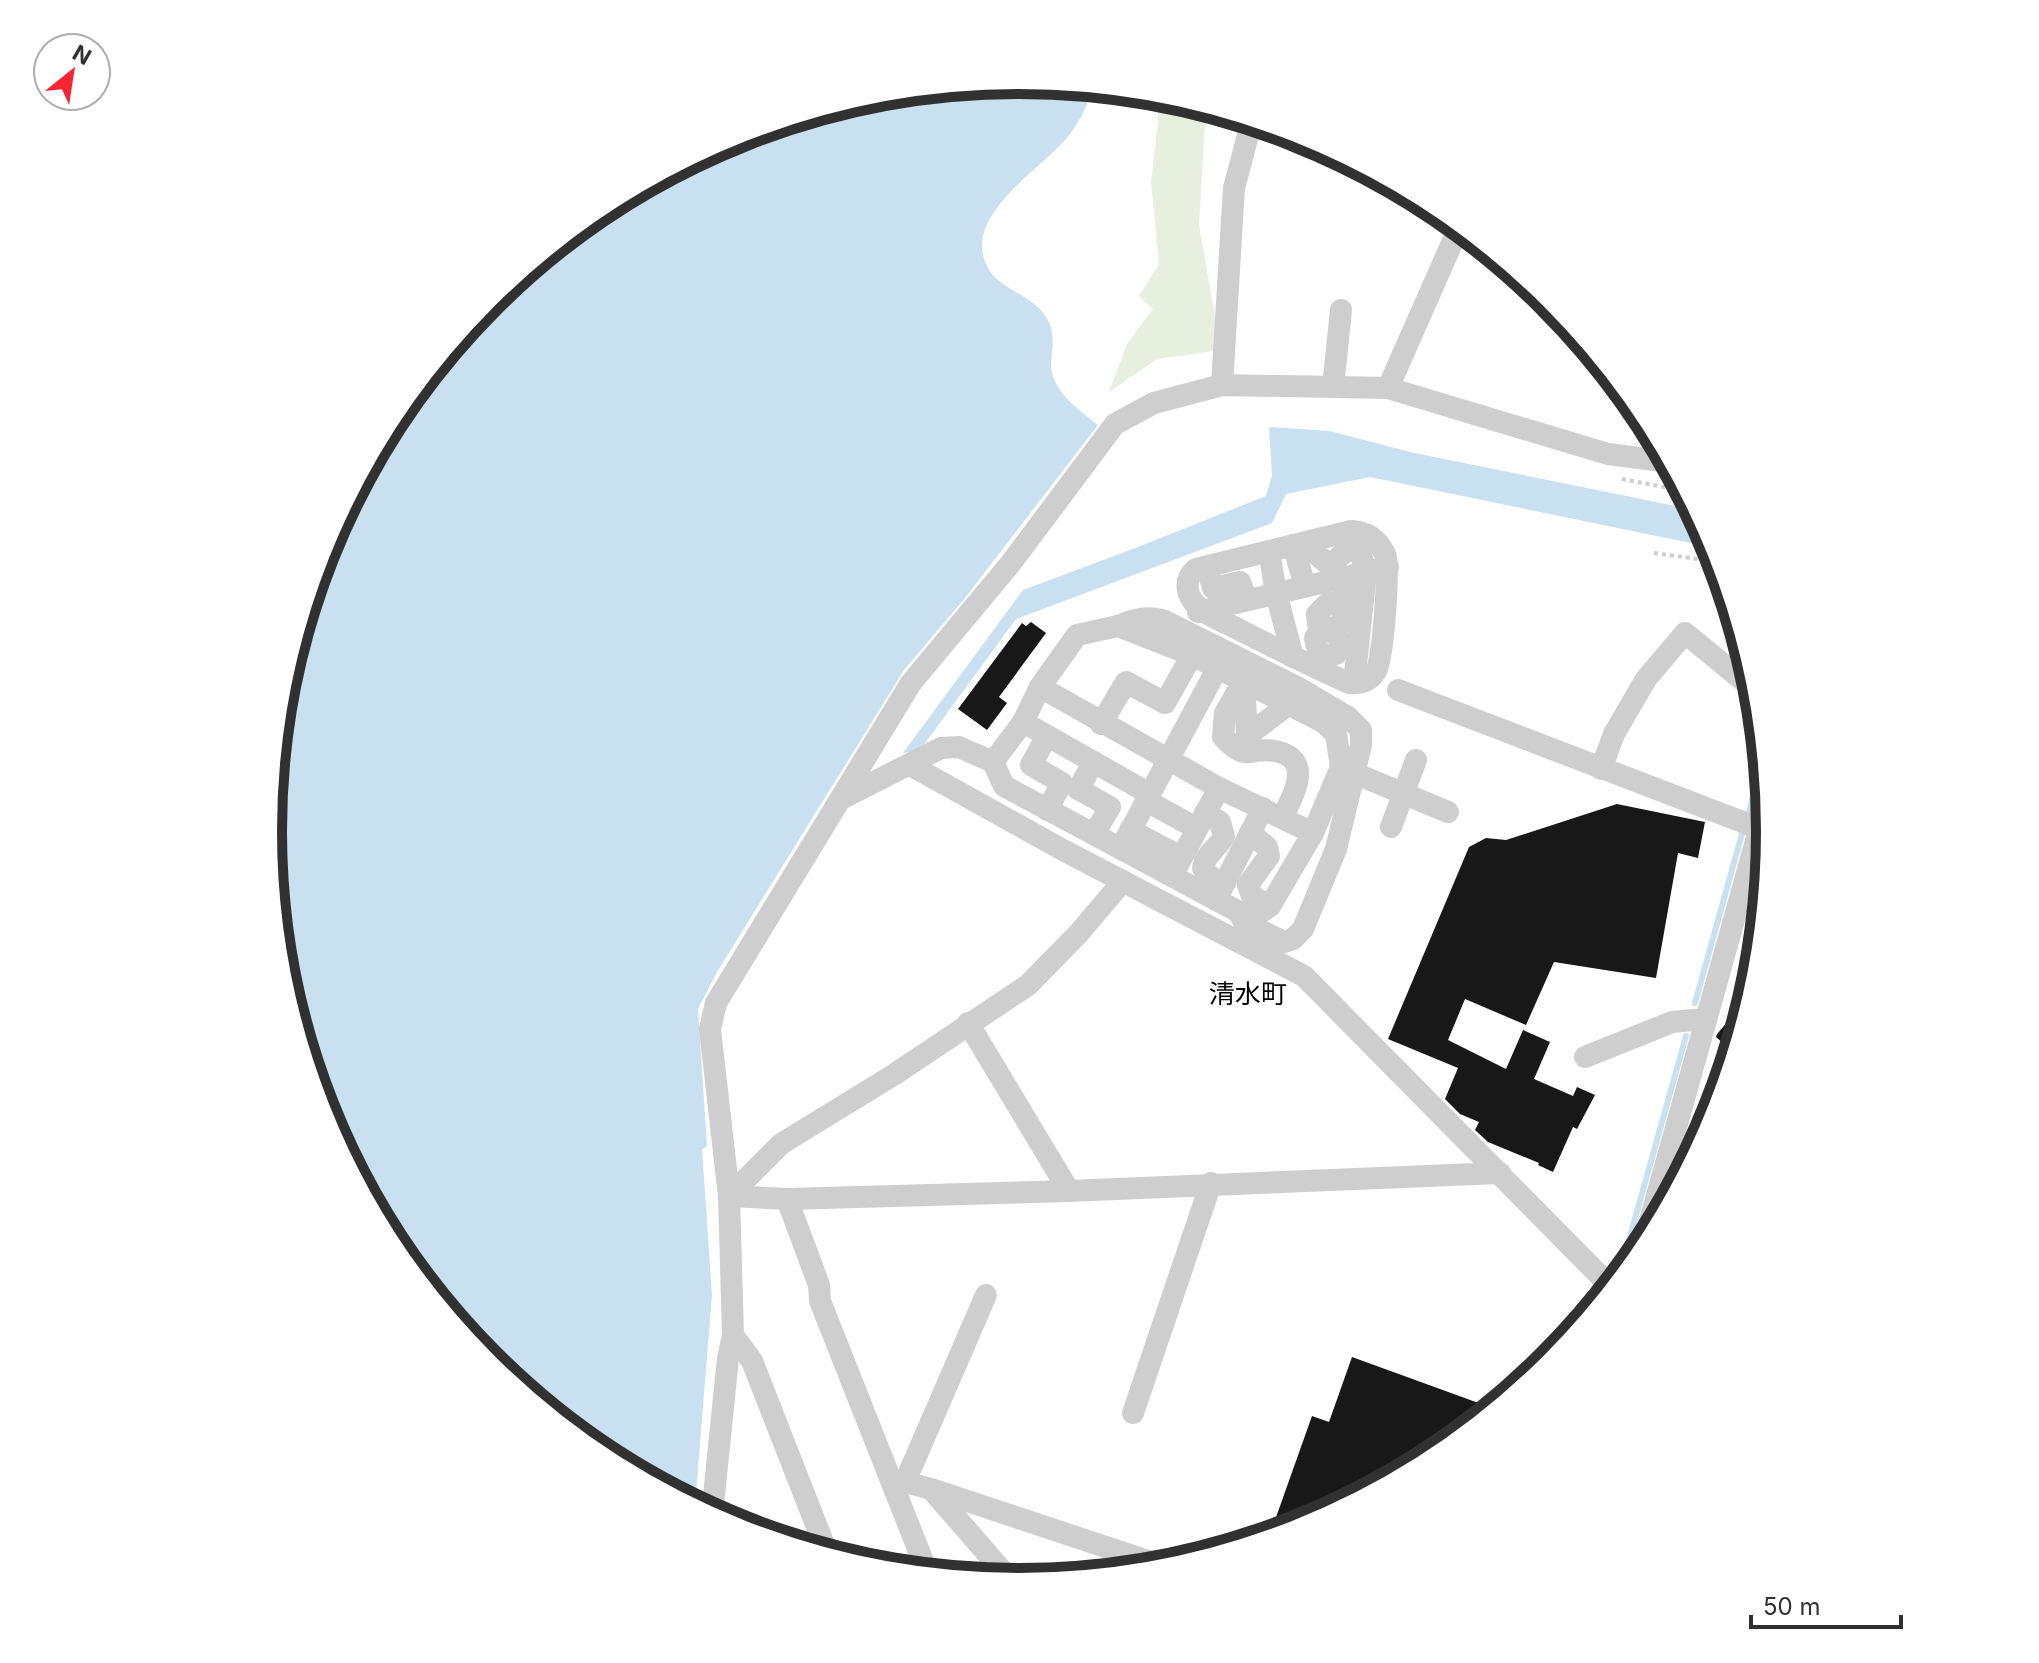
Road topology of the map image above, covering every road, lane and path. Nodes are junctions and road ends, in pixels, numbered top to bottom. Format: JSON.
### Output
{"nodes":[{"id":1,"x":1249,"y":131,"type":"edge"},
{"id":2,"x":1455,"y":237,"type":"edge"},
{"id":3,"x":1341,"y":310,"type":"dead end"},
{"id":4,"x":1222,"y":385,"type":"junction"},
{"id":5,"x":1333,"y":387,"type":"junction"},
{"id":6,"x":1388,"y":388,"type":"junction"},
{"id":7,"x":1656,"y":460,"type":"edge"},
{"id":8,"x":1303,"y":543,"type":"junction"},
{"id":9,"x":1269,"y":551,"type":"junction"},
{"id":10,"x":1654,"y":553,"type":"dead end"},
{"id":11,"x":1705,"y":560,"type":"edge"},
{"id":12,"x":1207,"y":567,"type":"junction"},
{"id":13,"x":1366,"y":572,"type":"junction"},
{"id":14,"x":1305,"y":586,"type":"junction"},
{"id":15,"x":1276,"y":593,"type":"junction"},
{"id":16,"x":1247,"y":600,"type":"junction"},
{"id":17,"x":1203,"y":611,"type":"junction"},
{"id":18,"x":1165,"y":621,"type":"junction"},
{"id":19,"x":1118,"y":626,"type":"junction"},
{"id":20,"x":1285,"y":629,"type":"junction"},
{"id":21,"x":1322,"y":630,"type":"junction"},
{"id":22,"x":1192,"y":655,"type":"junction"},
{"id":23,"x":1293,"y":657,"type":"junction"},
{"id":24,"x":1218,"y":667,"type":"junction"},
{"id":25,"x":1741,"y":679,"type":"edge"},
{"id":26,"x":1244,"y":680,"type":"junction"},
{"id":27,"x":1354,"y":683,"type":"junction"},
{"id":28,"x":1040,"y":687,"type":"junction"},
{"id":29,"x":1398,"y":690,"type":"dead end"},
{"id":30,"x":1289,"y":704,"type":"junction"},
{"id":31,"x":1023,"y":722,"type":"junction"},
{"id":32,"x":1101,"y":724,"type":"junction"},
{"id":33,"x":1047,"y":736,"type":"junction"},
{"id":34,"x":1170,"y":759,"type":"junction"},
{"id":35,"x":1416,"y":760,"type":"dead end"},
{"id":36,"x":993,"y":762,"type":"junction"},
{"id":37,"x":1094,"y":762,"type":"junction"},
{"id":38,"x":910,"y":765,"type":"junction"},
{"id":39,"x":1601,"y":769,"type":"junction"},
{"id":40,"x":1348,"y":770,"type":"junction"},
{"id":41,"x":1219,"y":788,"type":"junction"},
{"id":42,"x":1404,"y":793,"type":"junction"},
{"id":43,"x":1148,"y":797,"type":"junction"},
{"id":44,"x":840,"y":799,"type":"junction"},
{"id":45,"x":1047,"y":810,"type":"junction"},
{"id":46,"x":1448,"y":812,"type":"dead end"},
{"id":47,"x":1272,"y":813,"type":"junction"},
{"id":48,"x":1200,"y":821,"type":"junction"},
{"id":49,"x":1391,"y":827,"type":"dead end"},
{"id":50,"x":1757,"y":827,"type":"edge"},
{"id":51,"x":1250,"y":833,"type":"junction"},
{"id":52,"x":1313,"y":833,"type":"junction"},
{"id":53,"x":1094,"y":834,"type":"junction"},
{"id":54,"x":1126,"y":839,"type":"junction"},
{"id":55,"x":1756,"y":844,"type":"edge"},
{"id":56,"x":1177,"y":866,"type":"junction"},
{"id":57,"x":1123,"y":881,"type":"junction"},
{"id":58,"x":1220,"y":892,"type":"junction"},
{"id":59,"x":1270,"y":906,"type":"junction"},
{"id":60,"x":1239,"y":912,"type":"junction"},
{"id":61,"x":1705,"y":1019,"type":"junction"},
{"id":62,"x":968,"y":1023,"type":"junction"},
{"id":63,"x":1585,"y":1057,"type":"dead end"},
{"id":64,"x":1500,"y":1173,"type":"junction"},
{"id":65,"x":1211,"y":1183,"type":"junction"},
{"id":66,"x":1069,"y":1191,"type":"junction"},
{"id":67,"x":729,"y":1196,"type":"junction"},
{"id":68,"x":787,"y":1199,"type":"junction"},
{"id":69,"x":1653,"y":1207,"type":"edge"},
{"id":70,"x":1605,"y":1280,"type":"edge"},
{"id":71,"x":986,"y":1295,"type":"dead end"},
{"id":72,"x":733,"y":1335,"type":"junction"},
{"id":73,"x":1133,"y":1413,"type":"dead end"},
{"id":74,"x":898,"y":1482,"type":"junction"},
{"id":75,"x":931,"y":1489,"type":"junction"},
{"id":76,"x":713,"y":1502,"type":"edge"},
{"id":77,"x":823,"y":1542,"type":"edge"},
{"id":78,"x":1141,"y":1559,"type":"edge"},
{"id":79,"x":924,"y":1563,"type":"edge"},
{"id":80,"x":1000,"y":1568,"type":"edge"}],
"edges":[{"from":1,"to":4,"type":"street"},
{"from":2,"to":6,"type":"street"},
{"from":3,"to":5,"type":"street"},
{"from":4,"to":5,"type":"street"},
{"from":4,"to":44,"type":"street"},
{"from":5,"to":6,"type":"street"},
{"from":6,"to":7,"type":"street"},
{"from":8,"to":9,"type":"street"},
{"from":8,"to":13,"type":"street"},
{"from":8,"to":14,"type":"street"},
{"from":9,"to":12,"type":"street"},
{"from":9,"to":15,"type":"street"},
{"from":10,"to":11,"type":"path"},
{"from":12,"to":16,"type":"street"},
{"from":12,"to":17,"type":"street"},
{"from":13,"to":14,"type":"street"},
{"from":13,"to":21,"type":"street"},
{"from":13,"to":27,"type":"street"},
{"from":14,"to":15,"type":"street"},
{"from":15,"to":16,"type":"street"},
{"from":15,"to":20,"type":"street"},
{"from":16,"to":17,"type":"street"},
{"from":17,"to":18,"type":"street"},
{"from":17,"to":23,"type":"street"},
{"from":18,"to":19,"type":"street"},
{"from":18,"to":40,"type":"street"},
{"from":19,"to":22,"type":"street"},
{"from":19,"to":28,"type":"street"},
{"from":20,"to":21,"type":"street"},
{"from":20,"to":23,"type":"street"},
{"from":21,"to":27,"type":"street"},
{"from":22,"to":24,"type":"street"},
{"from":22,"to":32,"type":"street"},
{"from":23,"to":27,"type":"street"},
{"from":24,"to":26,"type":"street"},
{"from":24,"to":34,"type":"street"},
{"from":25,"to":39,"type":"street"},
{"from":26,"to":30,"type":"street"},
{"from":26,"to":30,"type":"street"},
{"from":26,"to":47,"type":"street"},
{"from":28,"to":31,"type":"street"},
{"from":28,"to":32,"type":"street"},
{"from":29,"to":39,"type":"street"},
{"from":30,"to":40,"type":"street"},
{"from":31,"to":33,"type":"street"},
{"from":31,"to":36,"type":"street"},
{"from":32,"to":34,"type":"street"},
{"from":33,"to":37,"type":"street"},
{"from":33,"to":45,"type":"street"},
{"from":34,"to":41,"type":"street"},
{"from":34,"to":43,"type":"street"},
{"from":35,"to":42,"type":"street"},
{"from":36,"to":38,"type":"street"},
{"from":36,"to":45,"type":"street"},
{"from":37,"to":43,"type":"street"},
{"from":37,"to":53,"type":"street"},
{"from":38,"to":44,"type":"street"},
{"from":38,"to":57,"type":"street"},
{"from":39,"to":50,"type":"street"},
{"from":40,"to":42,"type":"street"},
{"from":40,"to":52,"type":"street"},
{"from":40,"to":60,"type":"street"},
{"from":41,"to":47,"type":"street"},
{"from":41,"to":48,"type":"street"},
{"from":42,"to":46,"type":"street"},
{"from":42,"to":49,"type":"street"},
{"from":43,"to":48,"type":"street"},
{"from":43,"to":54,"type":"street"},
{"from":44,"to":67,"type":"street"},
{"from":45,"to":53,"type":"street"},
{"from":47,"to":51,"type":"street"},
{"from":47,"to":52,"type":"street"},
{"from":48,"to":56,"type":"street"},
{"from":48,"to":58,"type":"street"},
{"from":51,"to":58,"type":"street"},
{"from":51,"to":59,"type":"street"},
{"from":52,"to":59,"type":"street"},
{"from":53,"to":54,"type":"street"},
{"from":54,"to":56,"type":"street"},
{"from":55,"to":61,"type":"street"},
{"from":56,"to":58,"type":"street"},
{"from":57,"to":62,"type":"street"},
{"from":57,"to":64,"type":"street"},
{"from":58,"to":60,"type":"street"},
{"from":59,"to":60,"type":"street"},
{"from":61,"to":63,"type":"street"},
{"from":61,"to":69,"type":"street"},
{"from":62,"to":66,"type":"street"},
{"from":62,"to":67,"type":"street"},
{"from":64,"to":65,"type":"street"},
{"from":64,"to":70,"type":"street"},
{"from":65,"to":66,"type":"street"},
{"from":65,"to":73,"type":"street"},
{"from":66,"to":68,"type":"street"},
{"from":67,"to":68,"type":"street"},
{"from":67,"to":72,"type":"street"},
{"from":68,"to":74,"type":"street"},
{"from":71,"to":74,"type":"street"},
{"from":72,"to":76,"type":"street"},
{"from":72,"to":77,"type":"street"},
{"from":74,"to":75,"type":"street"},
{"from":74,"to":79,"type":"street"},
{"from":75,"to":78,"type":"street"},
{"from":75,"to":80,"type":"street"}]}
